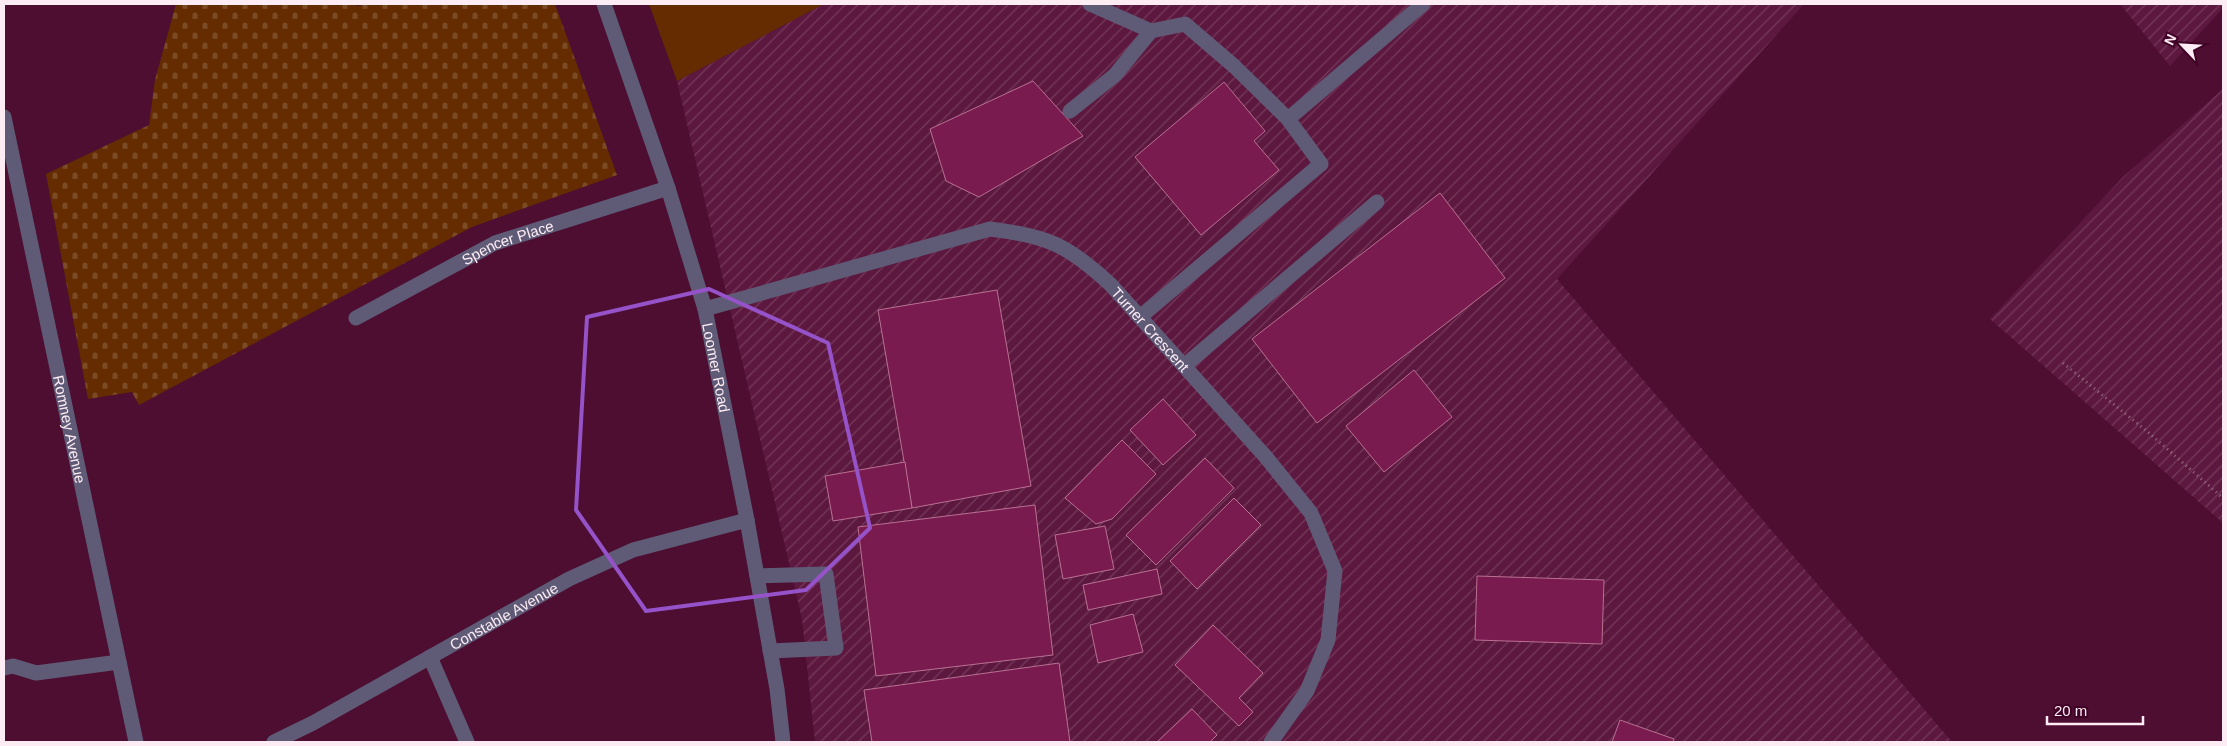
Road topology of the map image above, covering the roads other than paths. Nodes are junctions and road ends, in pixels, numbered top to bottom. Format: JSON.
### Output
{"nodes":[{"id":1,"x":604,"y":4,"type":"edge"},
{"id":2,"x":1090,"y":4,"type":"edge"},
{"id":3,"x":1423,"y":4,"type":"edge"},
{"id":4,"x":1151,"y":31,"type":"junction"},
{"id":5,"x":1070,"y":111,"type":"dead end"},
{"id":6,"x":4,"y":117,"type":"edge"},
{"id":7,"x":1288,"y":119,"type":"junction"},
{"id":8,"x":668,"y":188,"type":"junction"},
{"id":9,"x":1377,"y":202,"type":"dead end"},
{"id":10,"x":705,"y":309,"type":"junction"},
{"id":11,"x":1140,"y":317,"type":"junction"},
{"id":12,"x":356,"y":318,"type":"dead end"},
{"id":13,"x":1184,"y":366,"type":"junction"},
{"id":14,"x":747,"y":520,"type":"junction"},
{"id":15,"x":757,"y":576,"type":"junction"},
{"id":16,"x":770,"y":651,"type":"junction"},
{"id":17,"x":430,"y":657,"type":"junction"},
{"id":18,"x":119,"y":662,"type":"junction"},
{"id":19,"x":4,"y":668,"type":"edge"},
{"id":20,"x":136,"y":742,"type":"edge"},
{"id":21,"x":274,"y":742,"type":"edge"},
{"id":22,"x":467,"y":742,"type":"edge"},
{"id":23,"x":783,"y":742,"type":"edge"},
{"id":24,"x":1271,"y":742,"type":"edge"}],
"edges":[{"from":1,"to":8,"type":"street","name":"Loomer Road"},
{"from":2,"to":4,"type":"street"},
{"from":3,"to":7,"type":"street"},
{"from":4,"to":5,"type":"street"},
{"from":4,"to":7,"type":"street"},
{"from":6,"to":18,"type":"street","name":"Romney Avenue"},
{"from":7,"to":11,"type":"street"},
{"from":8,"to":10,"type":"street","name":"Loomer Road"},
{"from":8,"to":12,"type":"street","name":"Spencer Place"},
{"from":9,"to":13,"type":"street"},
{"from":10,"to":11,"type":"street","name":"Turner Crescent"},
{"from":10,"to":14,"type":"street","name":"Loomer Road"},
{"from":11,"to":13,"type":"street","name":"Turner Crescent"},
{"from":13,"to":24,"type":"street","name":"Turner Crescent"},
{"from":14,"to":15,"type":"street","name":"Loomer Road"},
{"from":14,"to":17,"type":"street","name":"Constable Avenue"},
{"from":15,"to":16,"type":"street","name":"Loomer Road"},
{"from":15,"to":16,"type":"street"},
{"from":16,"to":23,"type":"street","name":"Loomer Road"},
{"from":17,"to":21,"type":"street","name":"Constable Avenue"},
{"from":17,"to":22,"type":"street"},
{"from":18,"to":19,"type":"street"},
{"from":18,"to":20,"type":"street","name":"Romney Avenue"}]}
